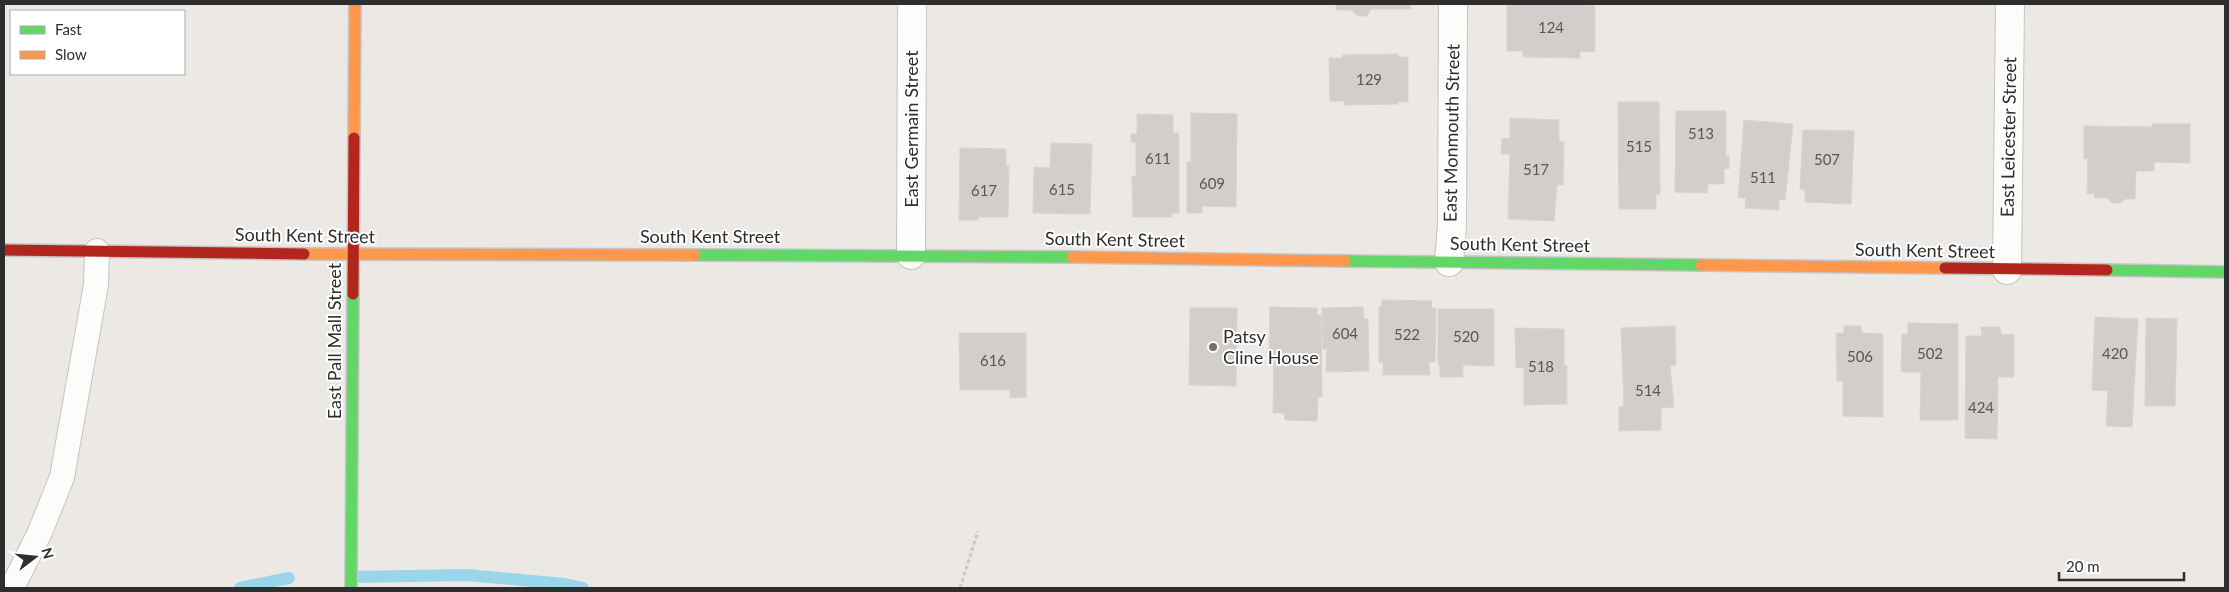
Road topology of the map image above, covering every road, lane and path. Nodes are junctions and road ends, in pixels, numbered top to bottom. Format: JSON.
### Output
{"nodes":[{"id":1,"x":355,"y":4,"type":"edge"},
{"id":2,"x":912,"y":4,"type":"edge"},
{"id":3,"x":1453,"y":4,"type":"edge"},
{"id":4,"x":2010,"y":4,"type":"edge"},
{"id":5,"x":4,"y":250,"type":"edge"},
{"id":6,"x":97,"y":251,"type":"junction"},
{"id":7,"x":353,"y":255,"type":"junction"},
{"id":8,"x":911,"y":255,"type":"junction"},
{"id":9,"x":1449,"y":262,"type":"junction"},
{"id":10,"x":2007,"y":270,"type":"junction"},
{"id":11,"x":2225,"y":272,"type":"edge"},
{"id":12,"x":978,"y":531,"type":"dead end"},
{"id":13,"x":12,"y":588,"type":"edge"},
{"id":14,"x":351,"y":588,"type":"edge"},
{"id":15,"x":960,"y":588,"type":"edge"}],
"edges":[{"from":1,"to":7,"type":"street","name":"East Pall Mall Street"},
{"from":2,"to":8,"type":"street","name":"East Germain Street"},
{"from":3,"to":9,"type":"street","name":"East Monmouth Street"},
{"from":4,"to":10,"type":"street","name":"East Leicester Street"},
{"from":5,"to":6,"type":"street","name":"South Kent Street"},
{"from":6,"to":7,"type":"street","name":"South Kent Street"},
{"from":6,"to":13,"type":"lane"},
{"from":7,"to":8,"type":"street","name":"South Kent Street"},
{"from":7,"to":14,"type":"street","name":"East Pall Mall Street"},
{"from":8,"to":9,"type":"street","name":"South Kent Street"},
{"from":9,"to":10,"type":"street","name":"South Kent Street"},
{"from":10,"to":11,"type":"street","name":"South Kent Street"},
{"from":12,"to":15,"type":"path"}]}
